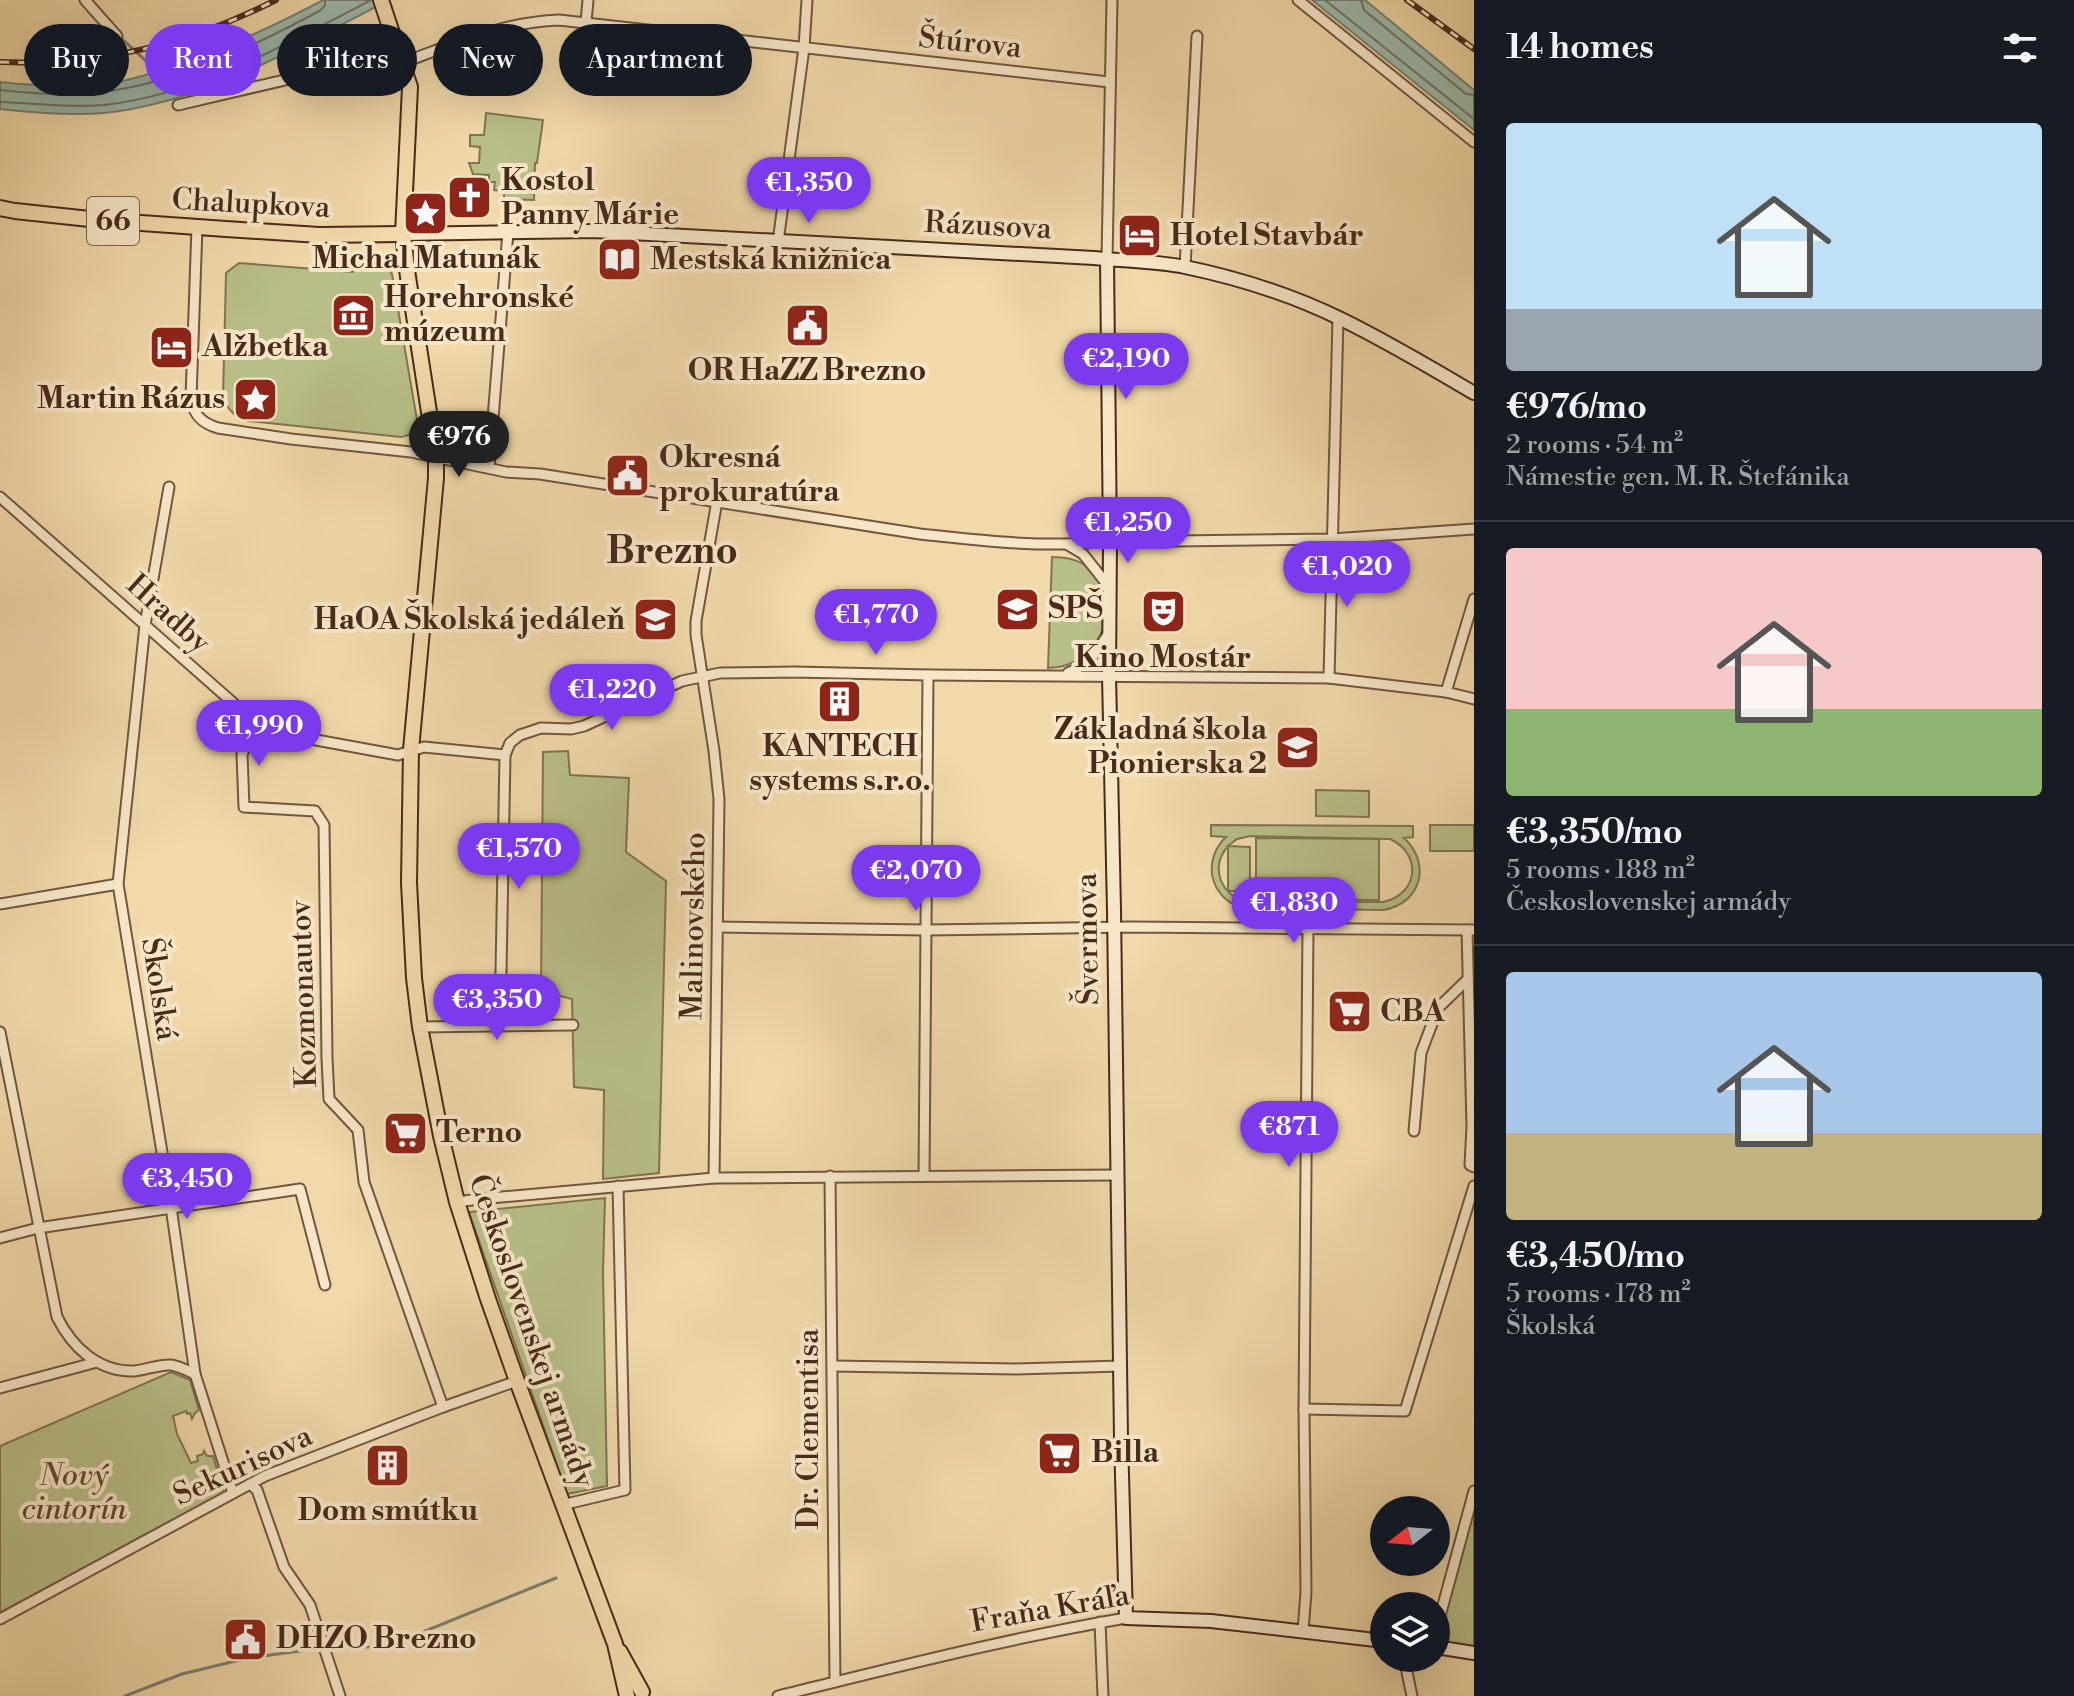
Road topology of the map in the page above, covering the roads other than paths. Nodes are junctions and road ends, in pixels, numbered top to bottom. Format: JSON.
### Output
{"nodes":[{"id":1,"x":85,"y":0,"type":"edge"},
{"id":2,"x":588,"y":0,"type":"edge"},
{"id":3,"x":807,"y":0,"type":"edge"},
{"id":4,"x":1112,"y":0,"type":"edge"},
{"id":5,"x":1298,"y":0,"type":"edge"},
{"id":6,"x":382,"y":3,"type":"edge"},
{"id":7,"x":586,"y":22,"type":"junction"},
{"id":8,"x":106,"y":24,"type":"edge"},
{"id":9,"x":389,"y":24,"type":"edge"},
{"id":10,"x":1197,"y":36,"type":"dead end"},
{"id":11,"x":804,"y":48,"type":"junction"},
{"id":12,"x":417,"y":57,"type":"edge"},
{"id":13,"x":277,"y":82,"type":"edge"},
{"id":14,"x":1109,"y":82,"type":"junction"},
{"id":15,"x":410,"y":96,"type":"edge"},
{"id":16,"x":178,"y":105,"type":"dead end"},
{"id":17,"x":1474,"y":142,"type":"edge"},
{"id":18,"x":0,"y":208,"type":"edge"},
{"id":19,"x":197,"y":227,"type":"junction"},
{"id":20,"x":508,"y":232,"type":"junction"},
{"id":21,"x":403,"y":234,"type":"junction"},
{"id":22,"x":778,"y":242,"type":"junction"},
{"id":23,"x":1107,"y":259,"type":"junction"},
{"id":24,"x":1185,"y":267,"type":"junction"},
{"id":25,"x":1338,"y":318,"type":"junction"},
{"id":26,"x":1474,"y":393,"type":"edge"},
{"id":27,"x":436,"y":457,"type":"junction"},
{"id":28,"x":489,"y":468,"type":"junction"},
{"id":29,"x":169,"y":487,"type":"dead end"},
{"id":30,"x":0,"y":497,"type":"edge"},
{"id":31,"x":717,"y":501,"type":"junction"},
{"id":32,"x":1474,"y":529,"type":"edge"},
{"id":33,"x":1332,"y":539,"type":"junction"},
{"id":34,"x":1110,"y":543,"type":"junction"},
{"id":35,"x":1068,"y":545,"type":"junction"},
{"id":36,"x":1110,"y":588,"type":"junction"},
{"id":37,"x":1474,"y":599,"type":"edge"},
{"id":38,"x":145,"y":625,"type":"junction"},
{"id":39,"x":1110,"y":632,"type":"junction"},
{"id":40,"x":701,"y":675,"type":"junction"},
{"id":41,"x":928,"y":675,"type":"junction"},
{"id":42,"x":1109,"y":675,"type":"junction"},
{"id":43,"x":1057,"y":676,"type":"junction"},
{"id":44,"x":1329,"y":678,"type":"junction"},
{"id":45,"x":1446,"y":692,"type":"junction"},
{"id":46,"x":1474,"y":699,"type":"edge"},
{"id":47,"x":257,"y":724,"type":"junction"},
{"id":48,"x":411,"y":750,"type":"junction"},
{"id":49,"x":505,"y":755,"type":"junction"},
{"id":50,"x":118,"y":884,"type":"junction"},
{"id":51,"x":0,"y":904,"type":"edge"},
{"id":52,"x":718,"y":927,"type":"junction"},
{"id":53,"x":1114,"y":928,"type":"junction"},
{"id":54,"x":1308,"y":928,"type":"junction"},
{"id":55,"x":927,"y":930,"type":"junction"},
{"id":56,"x":1470,"y":930,"type":"edge"},
{"id":57,"x":1468,"y":979,"type":"junction"},
{"id":58,"x":573,"y":1025,"type":"dead end"},
{"id":59,"x":500,"y":1026,"type":"junction"},
{"id":60,"x":420,"y":1027,"type":"junction"},
{"id":61,"x":0,"y":1032,"type":"edge"},
{"id":62,"x":1414,"y":1131,"type":"dead end"},
{"id":63,"x":1474,"y":1167,"type":"edge"},
{"id":64,"x":1118,"y":1175,"type":"junction"},
{"id":65,"x":830,"y":1176,"type":"junction"},
{"id":66,"x":924,"y":1176,"type":"junction"},
{"id":67,"x":714,"y":1178,"type":"junction"},
{"id":68,"x":618,"y":1186,"type":"junction"},
{"id":69,"x":1474,"y":1186,"type":"edge"},
{"id":70,"x":457,"y":1202,"type":"junction"},
{"id":71,"x":171,"y":1207,"type":"junction"},
{"id":72,"x":38,"y":1228,"type":"junction"},
{"id":73,"x":0,"y":1238,"type":"edge"},
{"id":74,"x":325,"y":1285,"type":"dead end"},
{"id":75,"x":97,"y":1362,"type":"junction"},
{"id":76,"x":833,"y":1366,"type":"junction"},
{"id":77,"x":1121,"y":1366,"type":"junction"},
{"id":78,"x":195,"y":1374,"type":"junction"},
{"id":79,"x":517,"y":1381,"type":"junction"},
{"id":80,"x":0,"y":1388,"type":"edge"},
{"id":81,"x":443,"y":1407,"type":"junction"},
{"id":82,"x":1304,"y":1409,"type":"junction"},
{"id":83,"x":250,"y":1484,"type":"junction"},
{"id":84,"x":1474,"y":1491,"type":"edge"},
{"id":85,"x":233,"y":1493,"type":"junction"},
{"id":86,"x":562,"y":1505,"type":"junction"},
{"id":87,"x":1447,"y":1592,"type":"edge"},
{"id":88,"x":1126,"y":1618,"type":"junction"},
{"id":89,"x":0,"y":1619,"type":"edge"},
{"id":90,"x":1100,"y":1622,"type":"junction"},
{"id":91,"x":1303,"y":1631,"type":"junction"},
{"id":92,"x":1370,"y":1639,"type":"edge"},
{"id":93,"x":1450,"y":1649,"type":"edge"},
{"id":94,"x":1474,"y":1653,"type":"edge"},
{"id":95,"x":1407,"y":1672,"type":"edge"},
{"id":96,"x":835,"y":1682,"type":"junction"},
{"id":97,"x":637,"y":1695,"type":"edge"},
{"id":98,"x":340,"y":1696,"type":"edge"},
{"id":99,"x":778,"y":1696,"type":"edge"},
{"id":100,"x":1103,"y":1696,"type":"edge"},
{"id":101,"x":1412,"y":1696,"type":"edge"}],
"edges":[{"from":1,"to":8,"type":"street"},
{"from":2,"to":7,"type":"street"},
{"from":3,"to":11,"type":"street"},
{"from":4,"to":14,"type":"street"},
{"from":5,"to":17,"type":"street"},
{"from":6,"to":9,"type":"main road","name":"Československej armády"},
{"from":7,"to":11,"type":"street","name":"Štúrova"},
{"from":7,"to":12,"type":"street","name":"Štúrova"},
{"from":10,"to":24,"type":"street"},
{"from":11,"to":14,"type":"street","name":"Štúrova"},
{"from":11,"to":22,"type":"street"},
{"from":13,"to":16,"type":"street"},
{"from":14,"to":23,"type":"street"},
{"from":15,"to":21,"type":"main road","name":"Československej armády"},
{"from":18,"to":19,"type":"main road","name":"Chalupkova","number":"66"},
{"from":19,"to":21,"type":"main road","name":"Chalupkova","number":"66"},
{"from":19,"to":27,"type":"street"},
{"from":20,"to":21,"type":"street","name":"Rázusova"},
{"from":20,"to":22,"type":"street","name":"Rázusova"},
{"from":20,"to":28,"type":"street"},
{"from":21,"to":27,"type":"main road","name":"Československej armády"},
{"from":22,"to":23,"type":"street","name":"Rázusova"},
{"from":23,"to":24,"type":"street","name":"Rázusova"},
{"from":23,"to":34,"type":"street","name":"Švermova"},
{"from":24,"to":25,"type":"street","name":"Rázusova"},
{"from":25,"to":26,"type":"street","name":"Rázusova"},
{"from":25,"to":33,"type":"street"},
{"from":27,"to":28,"type":"street"},
{"from":27,"to":48,"type":"main road","name":"Československej armády"},
{"from":28,"to":31,"type":"street"},
{"from":29,"to":38,"type":"street","name":"Školská"},
{"from":30,"to":38,"type":"street","name":"Hradby"},
{"from":31,"to":35,"type":"street"},
{"from":31,"to":40,"type":"street","name":"Malinovského"},
{"from":32,"to":33,"type":"street"},
{"from":33,"to":34,"type":"street"},
{"from":33,"to":44,"type":"street"},
{"from":34,"to":35,"type":"street"},
{"from":34,"to":36,"type":"street","name":"Švermova"},
{"from":35,"to":36,"type":"street"},
{"from":36,"to":39,"type":"street","name":"Švermova"},
{"from":37,"to":45,"type":"street"},
{"from":38,"to":47,"type":"street","name":"Hradby"},
{"from":38,"to":50,"type":"street","name":"Školská"},
{"from":39,"to":42,"type":"street","name":"Švermova"},
{"from":39,"to":43,"type":"street"},
{"from":40,"to":41,"type":"street"},
{"from":40,"to":49,"type":"street"},
{"from":40,"to":52,"type":"street","name":"Malinovského"},
{"from":41,"to":43,"type":"street"},
{"from":41,"to":55,"type":"street"},
{"from":42,"to":43,"type":"street"},
{"from":42,"to":44,"type":"street"},
{"from":42,"to":53,"type":"street","name":"Švermova"},
{"from":44,"to":45,"type":"street"},
{"from":45,"to":46,"type":"street"},
{"from":47,"to":48,"type":"street","name":"Hradby"},
{"from":47,"to":81,"type":"street","name":"Kozmonautov"},
{"from":48,"to":49,"type":"street","name":"Hradby"},
{"from":48,"to":60,"type":"main road","name":"Československej armády"},
{"from":49,"to":59,"type":"street"},
{"from":50,"to":51,"type":"street"},
{"from":50,"to":71,"type":"street","name":"Školská"},
{"from":52,"to":55,"type":"street"},
{"from":52,"to":67,"type":"street","name":"Malinovského"},
{"from":53,"to":54,"type":"street"},
{"from":53,"to":55,"type":"street"},
{"from":53,"to":64,"type":"street","name":"Švermova"},
{"from":54,"to":56,"type":"street"},
{"from":54,"to":82,"type":"street"},
{"from":55,"to":66,"type":"street"},
{"from":56,"to":57,"type":"street"},
{"from":57,"to":62,"type":"street"},
{"from":57,"to":63,"type":"street"},
{"from":58,"to":59,"type":"street"},
{"from":59,"to":60,"type":"street"},
{"from":60,"to":70,"type":"main road","name":"Československej armády"},
{"from":61,"to":72,"type":"street"},
{"from":64,"to":66,"type":"street"},
{"from":64,"to":77,"type":"street","name":"Švermova"},
{"from":65,"to":66,"type":"street"},
{"from":65,"to":67,"type":"street"},
{"from":65,"to":76,"type":"street","name":"Dr. Clementisa"},
{"from":67,"to":68,"type":"street"},
{"from":68,"to":70,"type":"street"},
{"from":68,"to":86,"type":"street"},
{"from":69,"to":82,"type":"street"},
{"from":70,"to":79,"type":"main road","name":"Československej armády"},
{"from":71,"to":72,"type":"street"},
{"from":71,"to":74,"type":"street"},
{"from":71,"to":78,"type":"street","name":"Školská"},
{"from":72,"to":73,"type":"street"},
{"from":72,"to":75,"type":"street"},
{"from":75,"to":78,"type":"street"},
{"from":75,"to":80,"type":"street"},
{"from":76,"to":77,"type":"street"},
{"from":76,"to":96,"type":"street","name":"Dr. Clementisa"},
{"from":77,"to":88,"type":"street","name":"Švermova"},
{"from":78,"to":85,"type":"street","name":"Školská"},
{"from":79,"to":81,"type":"street","name":"Sekurisova"},
{"from":79,"to":86,"type":"main road","name":"Československej armády"},
{"from":81,"to":83,"type":"street","name":"Sekurisova"},
{"from":82,"to":91,"type":"street"},
{"from":83,"to":85,"type":"street","name":"Sekurisova"},
{"from":83,"to":98,"type":"street"},
{"from":84,"to":87,"type":"street"},
{"from":85,"to":89,"type":"street","name":"Sekurisova"},
{"from":86,"to":97,"type":"main road","name":"Československej armády"},
{"from":88,"to":90,"type":"street","name":"Fraňa Kráľa"},
{"from":88,"to":91,"type":"street","name":"Fraňa Kráľa"},
{"from":90,"to":96,"type":"street","name":"Fraňa Kráľa"},
{"from":90,"to":100,"type":"street"},
{"from":91,"to":92,"type":"street","name":"Fraňa Kráľa"},
{"from":93,"to":94,"type":"street"},
{"from":95,"to":101,"type":"street"},
{"from":96,"to":99,"type":"street","name":"Fraňa Kráľa"}]}
